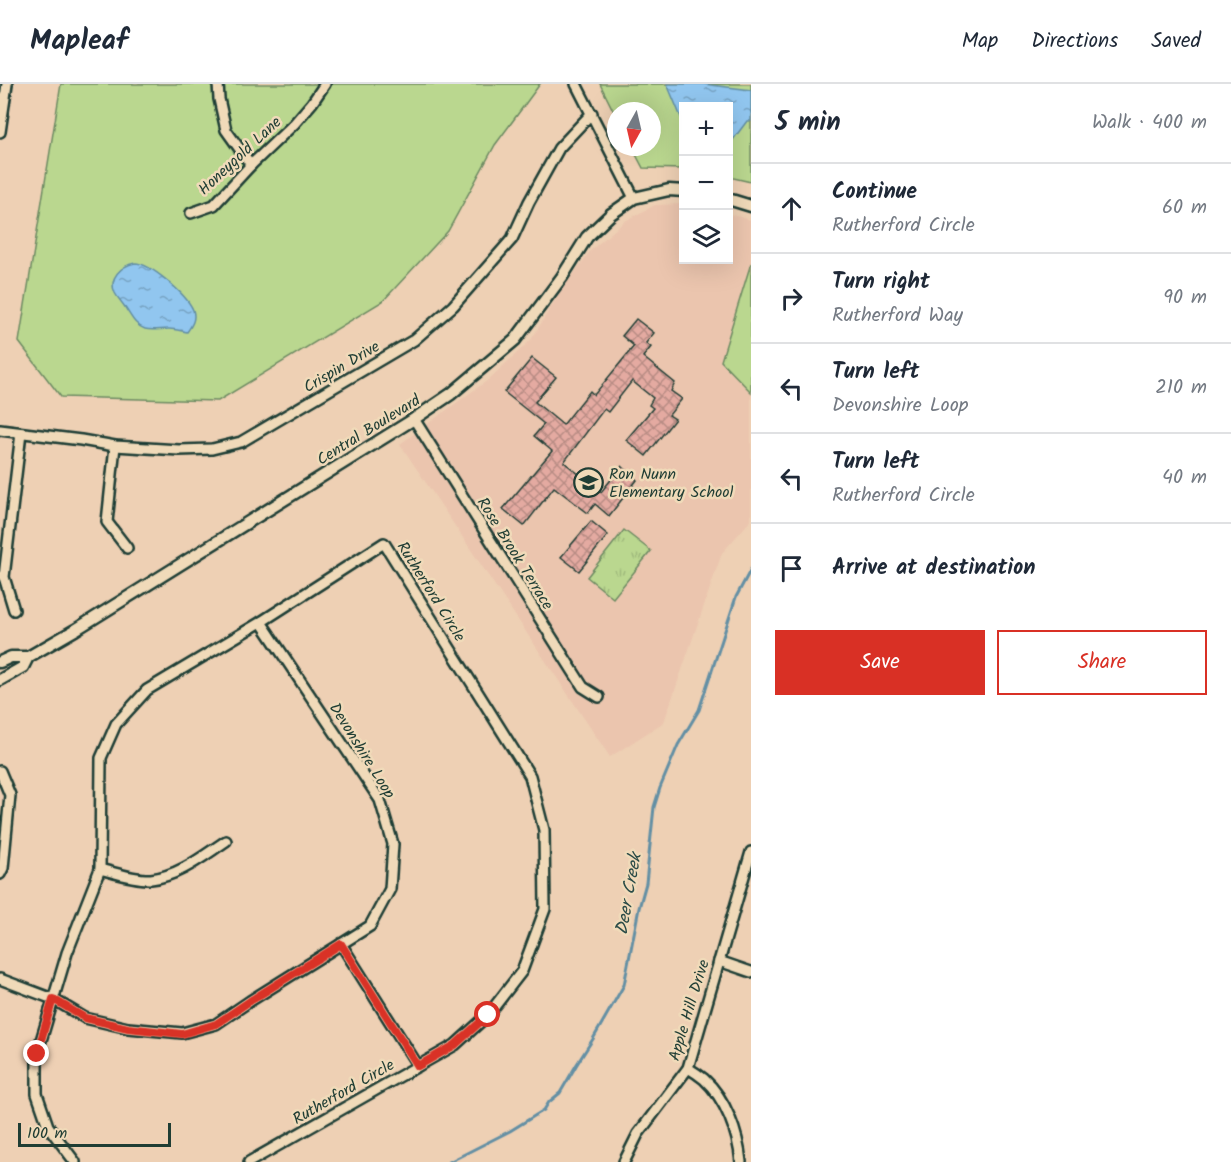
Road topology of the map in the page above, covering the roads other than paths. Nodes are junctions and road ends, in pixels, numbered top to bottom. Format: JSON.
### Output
{"nodes":[{"id":1,"x":6,"y":84,"type":"edge"},
{"id":2,"x":219,"y":84,"type":"edge"},
{"id":3,"x":325,"y":84,"type":"edge"},
{"id":4,"x":576,"y":84,"type":"edge"},
{"id":5,"x":592,"y":113,"type":"junction"},
{"id":6,"x":0,"y":127,"type":"edge"},
{"id":7,"x":251,"y":165,"type":"junction"},
{"id":8,"x":679,"y":191,"type":"edge"},
{"id":9,"x":634,"y":198,"type":"junction"},
{"id":10,"x":733,"y":200,"type":"edge"},
{"id":11,"x":751,"y":206,"type":"edge"},
{"id":12,"x":191,"y":213,"type":"dead end"},
{"id":13,"x":414,"y":418,"type":"junction"},
{"id":14,"x":0,"y":430,"type":"edge"},
{"id":15,"x":21,"y":433,"type":"junction"},
{"id":16,"x":115,"y":446,"type":"junction"},
{"id":17,"x":126,"y":548,"type":"dead end"},
{"id":18,"x":14,"y":610,"type":"dead end"},
{"id":19,"x":261,"y":622,"type":"junction"},
{"id":20,"x":28,"y":657,"type":"junction"},
{"id":21,"x":0,"y":662,"type":"edge"},
{"id":22,"x":0,"y":680,"type":"edge"},
{"id":23,"x":599,"y":698,"type":"dead end"},
{"id":24,"x":0,"y":771,"type":"edge"},
{"id":25,"x":4,"y":813,"type":"edge"},
{"id":26,"x":226,"y":841,"type":"dead end"},
{"id":27,"x":751,"y":852,"type":"edge"},
{"id":28,"x":100,"y":869,"type":"junction"},
{"id":29,"x":0,"y":874,"type":"edge"},
{"id":30,"x":341,"y":944,"type":"junction"},
{"id":31,"x":719,"y":962,"type":"junction"},
{"id":32,"x":751,"y":972,"type":"edge"},
{"id":33,"x":0,"y":979,"type":"edge"},
{"id":34,"x":53,"y":999,"type":"junction"},
{"id":35,"x":418,"y":1066,"type":"junction"},
{"id":36,"x":688,"y":1068,"type":"junction"},
{"id":37,"x":75,"y":1162,"type":"edge"},
{"id":38,"x":249,"y":1162,"type":"edge"},
{"id":39,"x":624,"y":1162,"type":"edge"},
{"id":40,"x":741,"y":1162,"type":"edge"}],
"edges":[{"from":1,"to":6,"type":"street"},
{"from":2,"to":7,"type":"street"},
{"from":3,"to":7,"type":"street","name":"Honeygold Lane"},
{"from":4,"to":5,"type":"street"},
{"from":5,"to":9,"type":"street"},
{"from":5,"to":16,"type":"street","name":"Crispin Drive"},
{"from":7,"to":12,"type":"street","name":"Honeygold Lane"},
{"from":8,"to":9,"type":"street","name":"Central Boulevard"},
{"from":9,"to":13,"type":"street","name":"Central Boulevard"},
{"from":10,"to":11,"type":"street"},
{"from":13,"to":20,"type":"street","name":"Central Boulevard"},
{"from":13,"to":23,"type":"street","name":"Rose Brook Terrace"},
{"from":14,"to":15,"type":"street","name":"Crispin Drive"},
{"from":15,"to":16,"type":"street","name":"Crispin Drive"},
{"from":15,"to":18,"type":"street"},
{"from":16,"to":17,"type":"street"},
{"from":19,"to":28,"type":"street","name":"Rutherford Circle"},
{"from":19,"to":30,"type":"street","name":"Devonshire Loop"},
{"from":19,"to":35,"type":"street","name":"Rutherford Circle"},
{"from":20,"to":21,"type":"street","name":"Central Boulevard"},
{"from":20,"to":22,"type":"street","name":"Central Boulevard"},
{"from":24,"to":25,"type":"street"},
{"from":25,"to":29,"type":"street"},
{"from":26,"to":28,"type":"street"},
{"from":27,"to":31,"type":"street","name":"Apple Hill Drive"},
{"from":28,"to":34,"type":"street","name":"Rutherford Circle"},
{"from":30,"to":34,"type":"street","name":"Devonshire Loop"},
{"from":30,"to":35,"type":"street"},
{"from":31,"to":32,"type":"street"},
{"from":31,"to":36,"type":"street","name":"Apple Hill Drive"},
{"from":33,"to":34,"type":"street","name":"Devonshire Loop"},
{"from":34,"to":37,"type":"street","name":"Rutherford Circle"},
{"from":35,"to":38,"type":"street","name":"Rutherford Circle"},
{"from":36,"to":39,"type":"street","name":"Apple Hill Drive"},
{"from":36,"to":40,"type":"street"}]}
